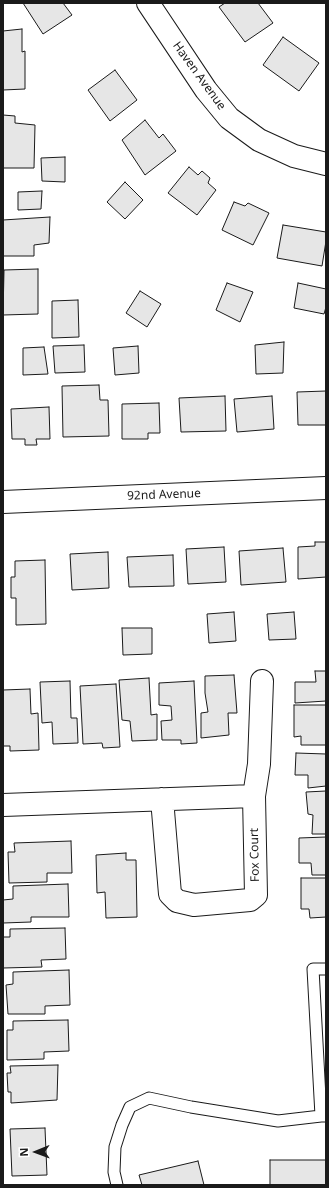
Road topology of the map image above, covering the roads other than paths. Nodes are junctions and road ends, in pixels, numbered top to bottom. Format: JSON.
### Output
{"nodes":[{"id":1,"x":148,"y":3,"type":"edge"},
{"id":2,"x":326,"y":164,"type":"edge"},
{"id":3,"x":326,"y":488,"type":"edge"},
{"id":4,"x":3,"y":502,"type":"edge"},
{"id":5,"x":262,"y":681,"type":"dead end"},
{"id":6,"x":254,"y":796,"type":"junction"},
{"id":7,"x":162,"y":799,"type":"junction"},
{"id":8,"x":3,"y":805,"type":"edge"},
{"id":9,"x":326,"y":969,"type":"edge"},
{"id":10,"x":321,"y":1045,"type":"edge"},
{"id":11,"x":323,"y":1116,"type":"edge"},
{"id":12,"x":117,"y":1185,"type":"edge"}],
"edges":[{"from":1,"to":2,"type":"street","name":"Haven Avenue"},
{"from":3,"to":4,"type":"street","name":"92nd Avenue"},
{"from":5,"to":6,"type":"street","name":"Fox Court"},
{"from":6,"to":7,"type":"street"},
{"from":6,"to":7,"type":"street","name":"Fox Court"},
{"from":7,"to":8,"type":"street"},
{"from":9,"to":10,"type":"lane"},
{"from":10,"to":11,"type":"lane"},
{"from":11,"to":12,"type":"lane"}]}
